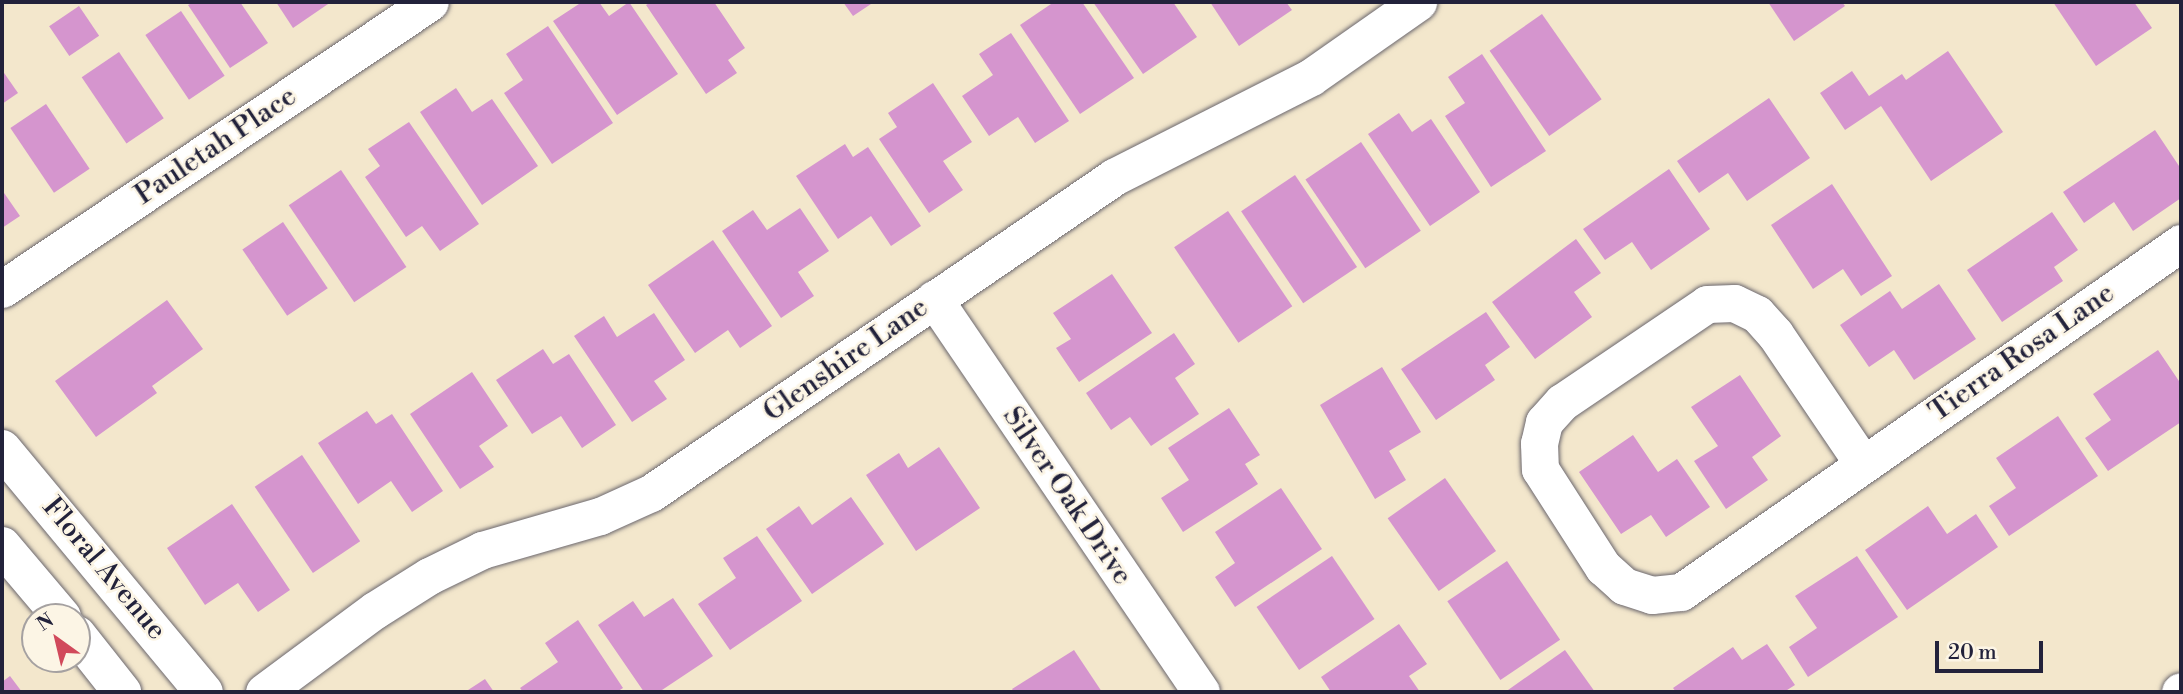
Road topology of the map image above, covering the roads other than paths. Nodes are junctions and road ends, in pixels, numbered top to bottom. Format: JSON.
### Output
{"nodes":[{"id":1,"x":430,"y":2,"type":"edge"},
{"id":2,"x":1418,"y":2,"type":"edge"},
{"id":3,"x":1371,"y":15,"type":"edge"},
{"id":4,"x":2181,"y":243,"type":"edge"},
{"id":5,"x":2,"y":289,"type":"edge"},
{"id":6,"x":934,"y":299,"type":"junction"},
{"id":7,"x":2,"y":449,"type":"edge"},
{"id":8,"x":1863,"y":464,"type":"junction"},
{"id":9,"x":2,"y":546,"type":"edge"},
{"id":10,"x":50,"y":603,"type":"edge"},
{"id":11,"x":91,"y":653,"type":"edge"},
{"id":12,"x":122,"y":692,"type":"edge"},
{"id":13,"x":204,"y":692,"type":"edge"},
{"id":14,"x":264,"y":692,"type":"edge"},
{"id":15,"x":1201,"y":692,"type":"edge"}],
"edges":[{"from":1,"to":5,"type":"street","name":"Pauletah Place"},
{"from":2,"to":3,"type":"street","name":"Glenshire Lane"},
{"from":3,"to":6,"type":"street","name":"Glenshire Lane"},
{"from":4,"to":8,"type":"street","name":"Tierra Rosa Lane"},
{"from":6,"to":14,"type":"street","name":"Glenshire Lane"},
{"from":6,"to":15,"type":"street","name":"Silver Oak Drive"},
{"from":7,"to":13,"type":"street","name":"Floral Avenue"},
{"from":8,"to":8,"type":"street","name":"Tierra Rosa Lane"},
{"from":9,"to":10,"type":"street"},
{"from":11,"to":12,"type":"street"}]}
